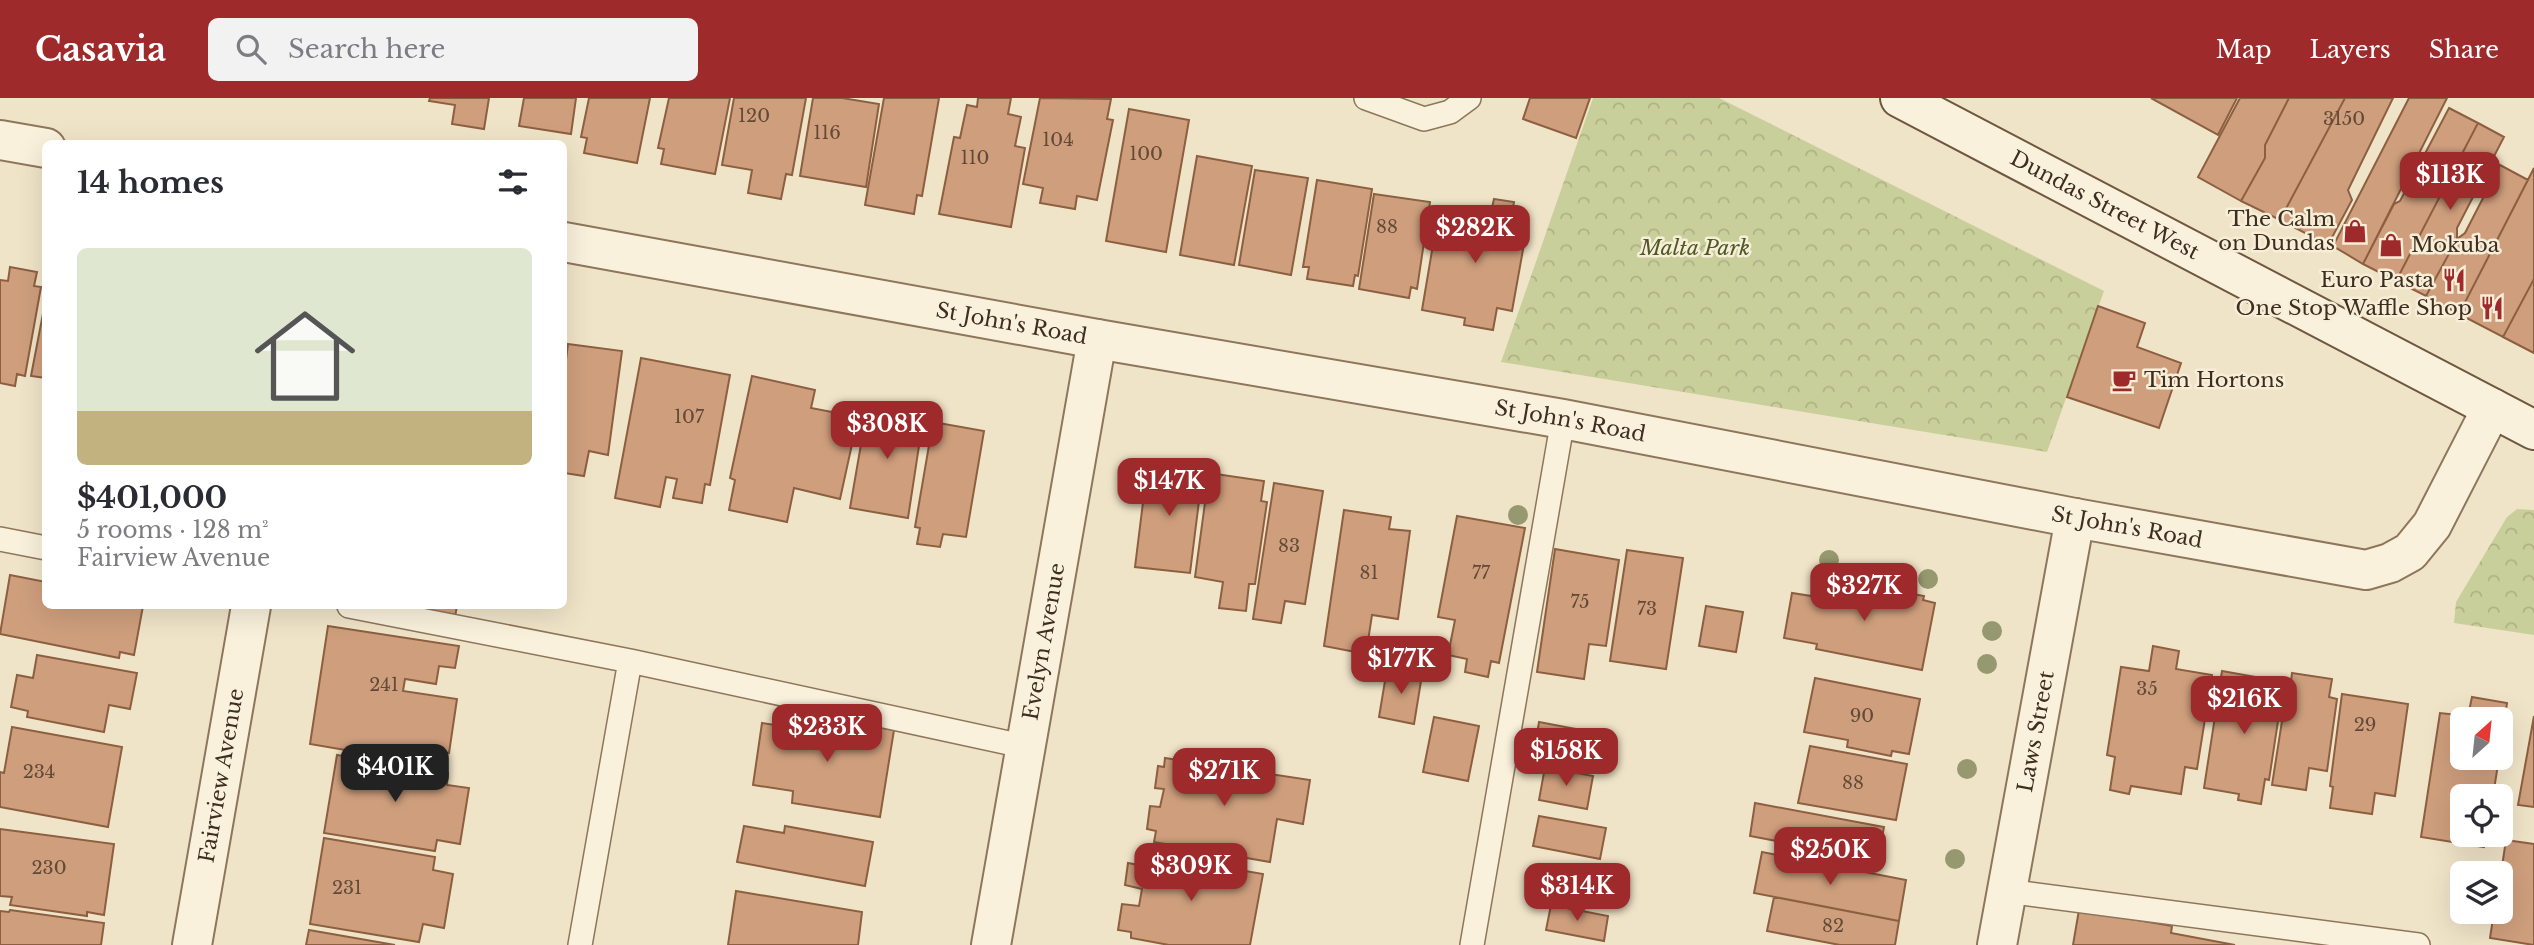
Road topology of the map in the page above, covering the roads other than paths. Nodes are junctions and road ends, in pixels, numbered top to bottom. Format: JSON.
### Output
{"nodes":[{"id":1,"x":1366,"y":98,"type":"edge"},
{"id":2,"x":1469,"y":98,"type":"edge"},
{"id":3,"x":1900,"y":98,"type":"edge"},
{"id":4,"x":0,"y":140,"type":"edge"},
{"id":5,"x":42,"y":147,"type":"edge"},
{"id":6,"x":567,"y":243,"type":"edge"},
{"id":7,"x":1097,"y":339,"type":"junction"},
{"id":8,"x":2492,"y":408,"type":"junction"},
{"id":9,"x":1563,"y":419,"type":"junction"},
{"id":10,"x":2534,"y":430,"type":"edge"},
{"id":11,"x":2075,"y":518,"type":"junction"},
{"id":12,"x":0,"y":539,"type":"edge"},
{"id":13,"x":42,"y":547,"type":"edge"},
{"id":14,"x":250,"y":609,"type":"edge"},
{"id":15,"x":364,"y":609,"type":"edge"},
{"id":16,"x":630,"y":661,"type":"junction"},
{"id":17,"x":1027,"y":747,"type":"junction"},
{"id":18,"x":2007,"y":891,"type":"junction"},
{"id":19,"x":192,"y":945,"type":"edge"},
{"id":20,"x":580,"y":945,"type":"edge"},
{"id":21,"x":991,"y":945,"type":"edge"},
{"id":22,"x":1472,"y":945,"type":"edge"},
{"id":23,"x":1997,"y":945,"type":"edge"},
{"id":24,"x":2418,"y":945,"type":"edge"}],
"edges":[{"from":1,"to":2,"type":"lane"},
{"from":3,"to":8,"type":"street","name":"Dundas Street West"},
{"from":4,"to":5,"type":"street"},
{"from":6,"to":7,"type":"street","name":"St John's Road"},
{"from":7,"to":9,"type":"street","name":"St John's Road"},
{"from":7,"to":17,"type":"street","name":"Evelyn Avenue"},
{"from":8,"to":10,"type":"street","name":"Dundas Street West"},
{"from":8,"to":11,"type":"street","name":"St John's Road"},
{"from":9,"to":11,"type":"street","name":"St John's Road"},
{"from":9,"to":22,"type":"lane"},
{"from":11,"to":18,"type":"street","name":"Laws Street"},
{"from":12,"to":13,"type":"lane"},
{"from":14,"to":19,"type":"street","name":"Fairview Avenue"},
{"from":15,"to":16,"type":"lane"},
{"from":16,"to":17,"type":"lane"},
{"from":16,"to":20,"type":"lane"},
{"from":17,"to":21,"type":"street","name":"Evelyn Avenue"},
{"from":18,"to":23,"type":"street","name":"Laws Street"},
{"from":18,"to":24,"type":"lane"}]}
